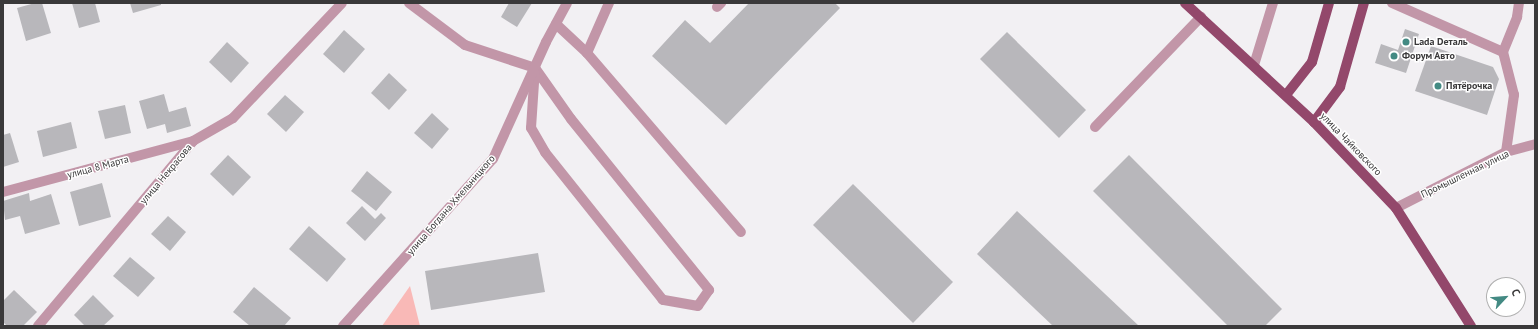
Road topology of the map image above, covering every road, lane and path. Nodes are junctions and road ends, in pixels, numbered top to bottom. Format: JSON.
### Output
{"nodes":[{"id":1,"x":342,"y":3,"type":"edge"},
{"id":2,"x":409,"y":3,"type":"edge"},
{"id":3,"x":567,"y":3,"type":"edge"},
{"id":4,"x":608,"y":3,"type":"edge"},
{"id":5,"x":1185,"y":3,"type":"edge"},
{"id":6,"x":1273,"y":3,"type":"edge"},
{"id":7,"x":1329,"y":3,"type":"edge"},
{"id":8,"x":1364,"y":3,"type":"edge"},
{"id":9,"x":1392,"y":3,"type":"edge"},
{"id":10,"x":1519,"y":3,"type":"edge"},
{"id":11,"x":1201,"y":17,"type":"junction"},
{"id":12,"x":556,"y":24,"type":"junction"},
{"id":13,"x":1503,"y":52,"type":"junction"},
{"id":14,"x":587,"y":54,"type":"junction"},
{"id":15,"x":1254,"y":65,"type":"junction"},
{"id":16,"x":535,"y":68,"type":"junction"},
{"id":17,"x":1286,"y":95,"type":"junction"},
{"id":18,"x":1314,"y":122,"type":"junction"},
{"id":19,"x":1096,"y":127,"type":"dead end"},
{"id":20,"x":193,"y":141,"type":"junction"},
{"id":21,"x":1535,"y":144,"type":"edge"},
{"id":22,"x":1506,"y":152,"type":"junction"},
{"id":23,"x":3,"y":192,"type":"edge"},
{"id":24,"x":1396,"y":208,"type":"junction"},
{"id":25,"x":741,"y":232,"type":"dead end"},
{"id":26,"x":38,"y":326,"type":"edge"},
{"id":27,"x":343,"y":326,"type":"edge"},
{"id":28,"x":1472,"y":326,"type":"edge"}],
"edges":[{"from":1,"to":20,"type":"street","name":"улица Некрасова"},
{"from":2,"to":16,"type":"street"},
{"from":3,"to":12,"type":"street","name":"улица Богдана Хмельницкого"},
{"from":4,"to":14,"type":"street"},
{"from":5,"to":11,"type":"main road","name":"улица Чайковского"},
{"from":6,"to":15,"type":"street"},
{"from":7,"to":17,"type":"main road"},
{"from":8,"to":18,"type":"main road"},
{"from":9,"to":13,"type":"street"},
{"from":10,"to":13,"type":"street"},
{"from":11,"to":15,"type":"main road","name":"улица Чайковского"},
{"from":11,"to":19,"type":"street"},
{"from":12,"to":14,"type":"street"},
{"from":12,"to":16,"type":"street","name":"улица Богдана Хмельницкого"},
{"from":13,"to":22,"type":"street"},
{"from":14,"to":25,"type":"street"},
{"from":15,"to":17,"type":"main road","name":"улица Чайковского"},
{"from":16,"to":16,"type":"street"},
{"from":16,"to":27,"type":"street","name":"улица Богдана Хмельницкого"},
{"from":17,"to":18,"type":"main road","name":"улица Чайковского"},
{"from":18,"to":24,"type":"main road","name":"улица Чайковского"},
{"from":20,"to":23,"type":"street","name":"улица 8 Марта"},
{"from":20,"to":26,"type":"street","name":"улица Некрасова"},
{"from":21,"to":22,"type":"street","name":"Промышленная улица"},
{"from":22,"to":24,"type":"street","name":"Промышленная улица"},
{"from":24,"to":28,"type":"main road","name":"улица Чайковского"}]}
